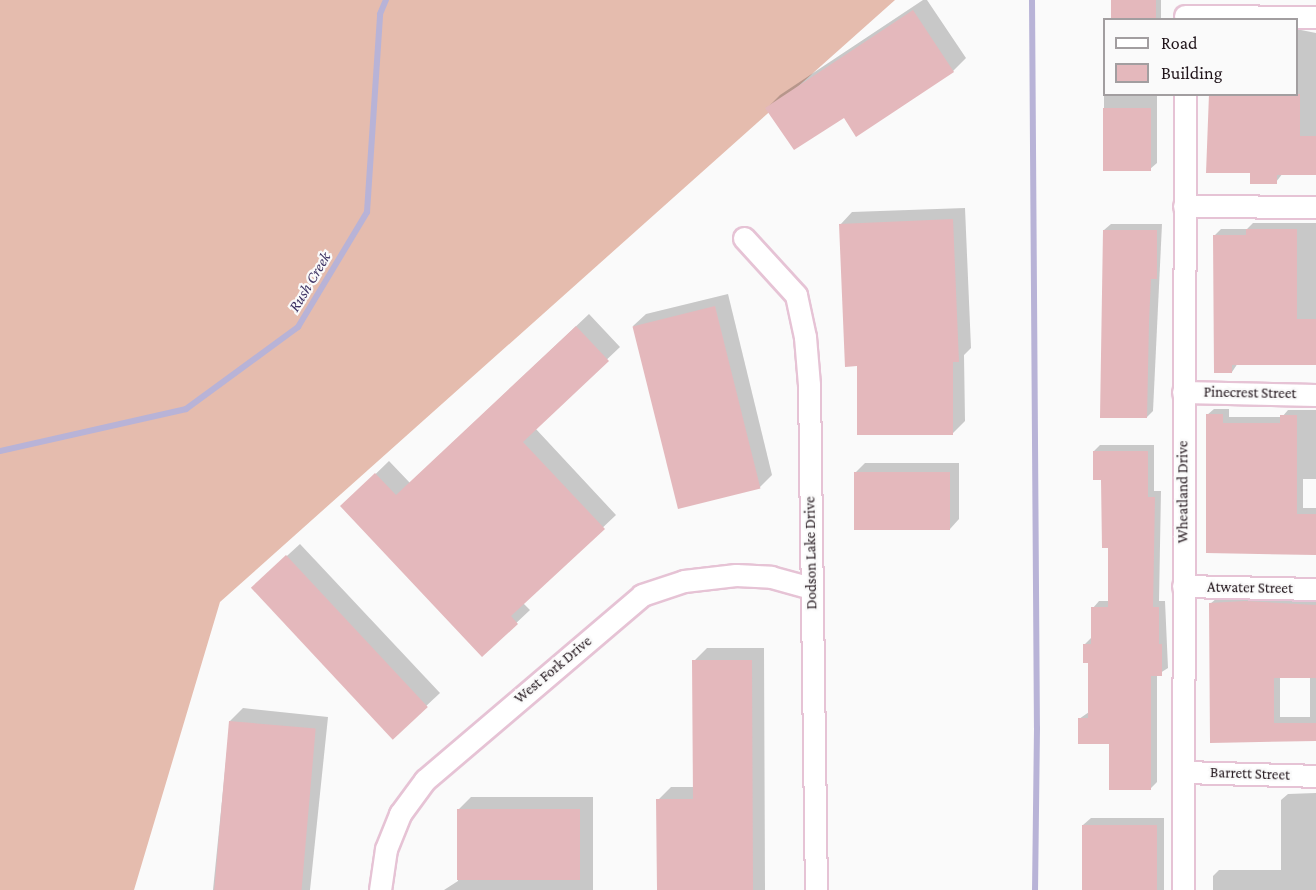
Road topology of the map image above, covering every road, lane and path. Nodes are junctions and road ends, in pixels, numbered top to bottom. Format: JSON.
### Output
{"nodes":[{"id":1,"x":1185,"y":12,"type":"edge"},
{"id":2,"x":1316,"y":17,"type":"edge"},
{"id":3,"x":1185,"y":96,"type":"edge"},
{"id":4,"x":1184,"y":206,"type":"junction"},
{"id":5,"x":1316,"y":207,"type":"edge"},
{"id":6,"x":744,"y":238,"type":"dead end"},
{"id":7,"x":1183,"y":392,"type":"junction"},
{"id":8,"x":1316,"y":395,"type":"edge"},
{"id":9,"x":1183,"y":586,"type":"junction"},
{"id":10,"x":811,"y":588,"type":"junction"},
{"id":11,"x":1316,"y":589,"type":"edge"},
{"id":12,"x":1184,"y":772,"type":"junction"},
{"id":13,"x":1316,"y":776,"type":"edge"},
{"id":14,"x":380,"y":890,"type":"edge"},
{"id":15,"x":816,"y":890,"type":"edge"},
{"id":16,"x":1183,"y":890,"type":"edge"}],
"edges":[{"from":1,"to":2,"type":"street"},
{"from":3,"to":4,"type":"street","name":"Wheatland Drive"},
{"from":4,"to":5,"type":"street"},
{"from":4,"to":7,"type":"street","name":"Wheatland Drive"},
{"from":6,"to":10,"type":"street","name":"Dodson Lake Drive"},
{"from":7,"to":8,"type":"street","name":"Pinecrest Street"},
{"from":7,"to":9,"type":"street","name":"Wheatland Drive"},
{"from":9,"to":11,"type":"street","name":"Atwater Street"},
{"from":9,"to":12,"type":"street","name":"Wheatland Drive"},
{"from":10,"to":14,"type":"street","name":"West Fork Drive"},
{"from":10,"to":15,"type":"street","name":"Dodson Lake Drive"},
{"from":12,"to":13,"type":"street","name":"Barrett Street"},
{"from":12,"to":16,"type":"street","name":"Wheatland Drive"}]}
